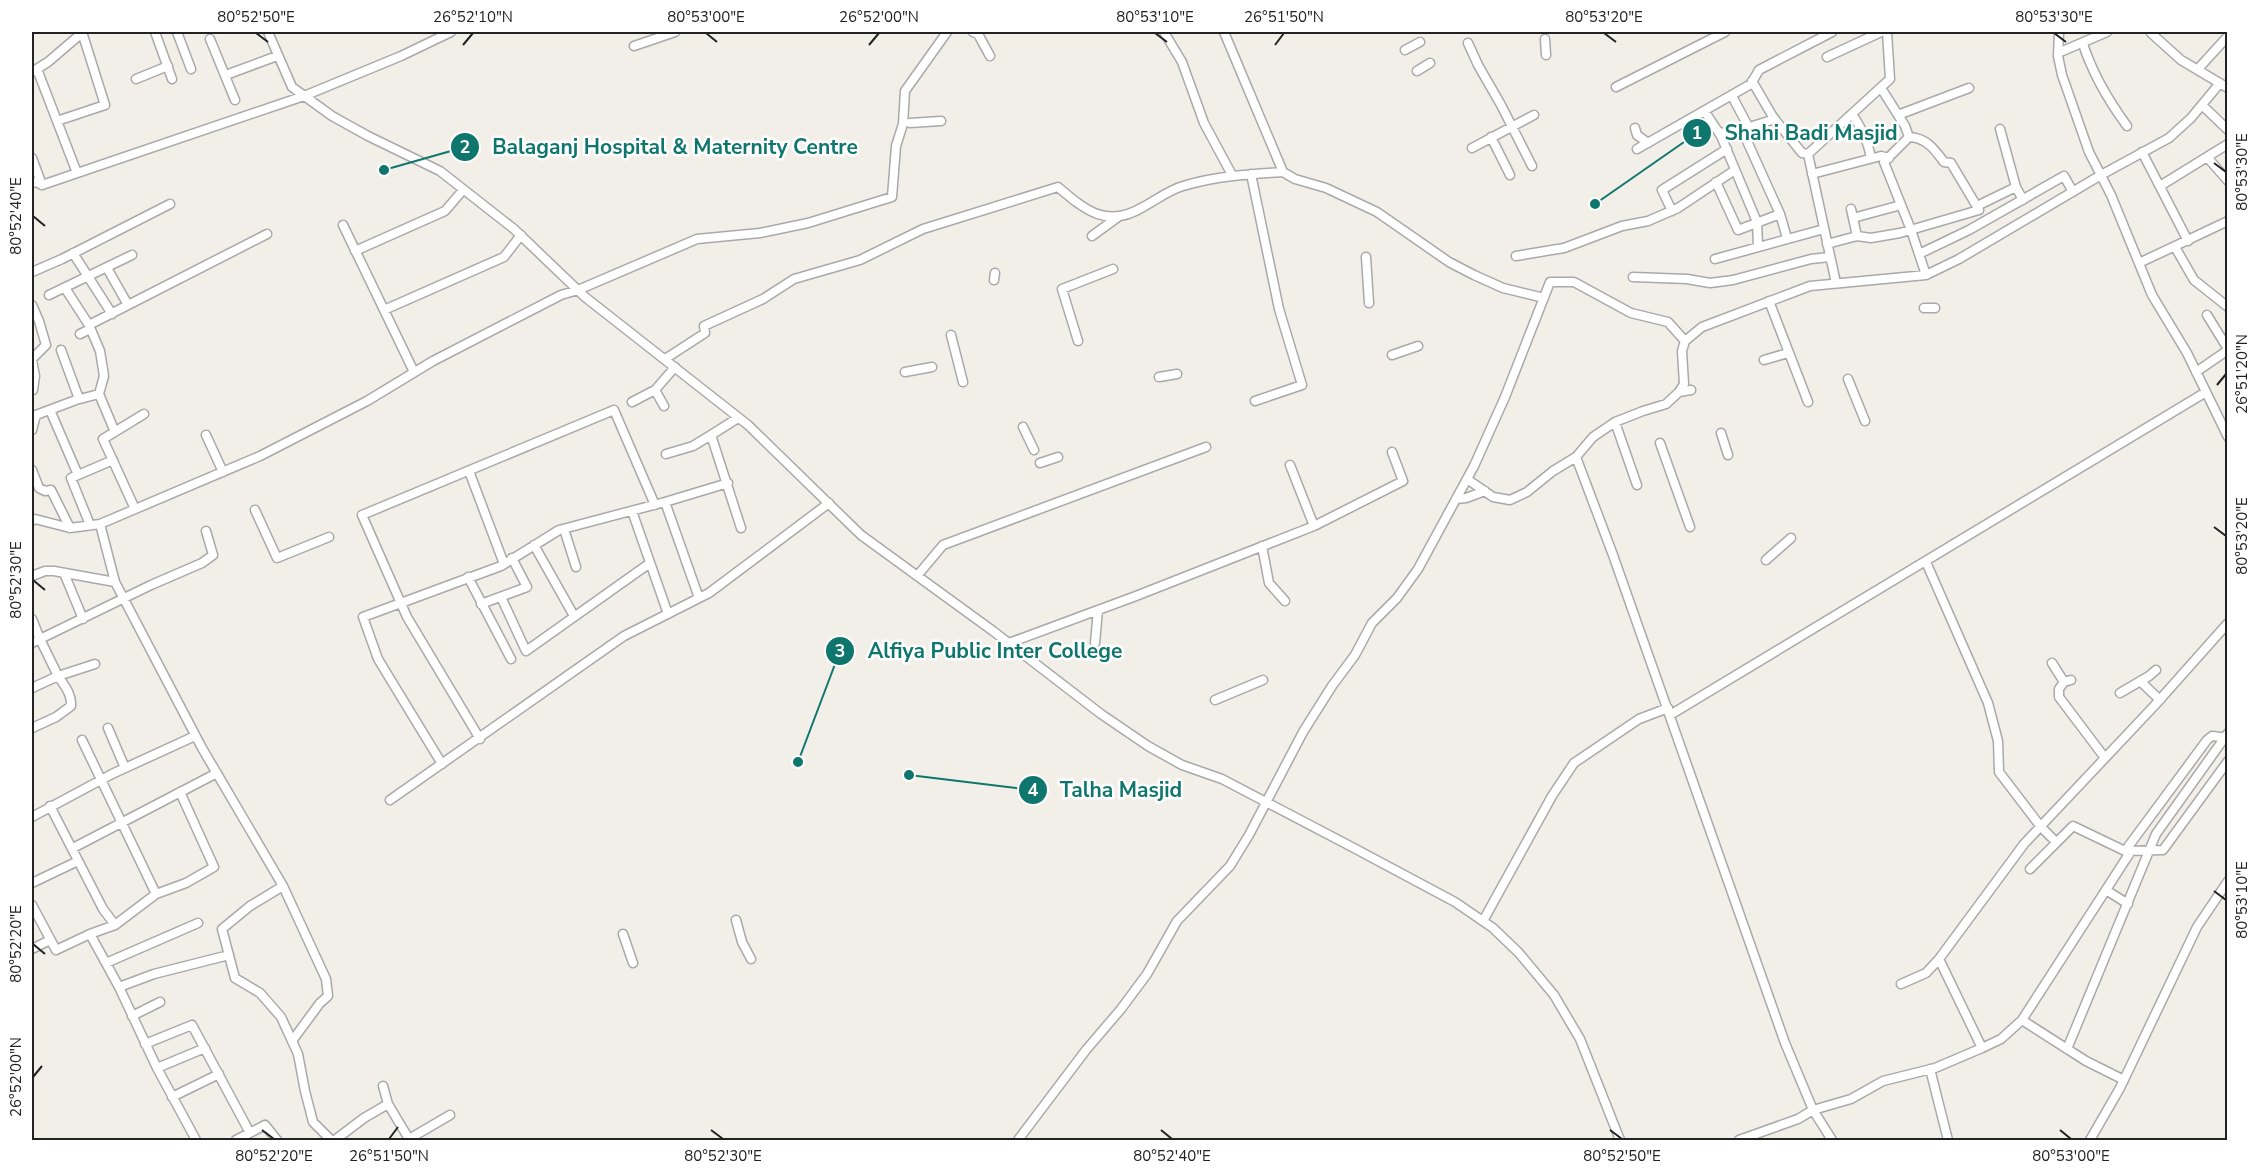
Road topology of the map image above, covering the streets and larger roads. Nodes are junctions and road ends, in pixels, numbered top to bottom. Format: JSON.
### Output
{"nodes":[{"id":1,"x":82,"y":32,"type":"edge"},
{"id":2,"x":155,"y":32,"type":"edge"},
{"id":3,"x":177,"y":32,"type":"edge"},
{"id":4,"x":267,"y":32,"type":"edge"},
{"id":5,"x":451,"y":32,"type":"edge"},
{"id":6,"x":675,"y":32,"type":"edge"},
{"id":7,"x":947,"y":32,"type":"edge"},
{"id":8,"x":973,"y":32,"type":"edge"},
{"id":9,"x":1164,"y":32,"type":"edge"},
{"id":10,"x":1224,"y":32,"type":"edge"},
{"id":11,"x":1725,"y":32,"type":"edge"},
{"id":12,"x":1832,"y":32,"type":"edge"},
{"id":13,"x":1881,"y":32,"type":"edge"},
{"id":14,"x":1887,"y":32,"type":"edge"},
{"id":15,"x":2059,"y":32,"type":"edge"},
{"id":16,"x":2107,"y":32,"type":"edge"},
{"id":17,"x":2151,"y":33,"type":"edge"},
{"id":18,"x":2161,"y":36,"type":"edge"},
{"id":19,"x":2228,"y":36,"type":"edge"},
{"id":20,"x":210,"y":39,"type":"dead end"},
{"id":21,"x":1545,"y":39,"type":"dead end"},
{"id":22,"x":1420,"y":42,"type":"dead end"},
{"id":23,"x":1468,"y":43,"type":"dead end"},
{"id":24,"x":2083,"y":44,"type":"junction"},
{"id":25,"x":634,"y":46,"type":"dead end"},
{"id":26,"x":1405,"y":50,"type":"dead end"},
{"id":27,"x":2058,"y":53,"type":"junction"},
{"id":28,"x":1546,"y":55,"type":"dead end"},
{"id":29,"x":277,"y":56,"type":"junction"},
{"id":30,"x":990,"y":56,"type":"dead end"},
{"id":31,"x":1827,"y":57,"type":"dead end"},
{"id":32,"x":1430,"y":63,"type":"dead end"},
{"id":33,"x":168,"y":66,"type":"junction"},
{"id":34,"x":191,"y":69,"type":"dead end"},
{"id":35,"x":2198,"y":69,"type":"junction"},
{"id":36,"x":34,"y":70,"type":"edge"},
{"id":37,"x":1417,"y":71,"type":"dead end"},
{"id":38,"x":226,"y":75,"type":"junction"},
{"id":39,"x":136,"y":79,"type":"dead end"},
{"id":40,"x":172,"y":79,"type":"dead end"},
{"id":41,"x":1752,"y":81,"type":"junction"},
{"id":42,"x":2224,"y":85,"type":"edge"},
{"id":43,"x":1616,"y":87,"type":"dead end"},
{"id":44,"x":1881,"y":88,"type":"junction"},
{"id":45,"x":1969,"y":88,"type":"dead end"},
{"id":46,"x":304,"y":96,"type":"junction"},
{"id":47,"x":1732,"y":96,"type":"junction"},
{"id":48,"x":235,"y":100,"type":"dead end"},
{"id":49,"x":2202,"y":105,"type":"junction"},
{"id":50,"x":1705,"y":112,"type":"junction"},
{"id":51,"x":1851,"y":114,"type":"junction"},
{"id":52,"x":1534,"y":115,"type":"dead end"},
{"id":53,"x":1898,"y":115,"type":"junction"},
{"id":54,"x":1775,"y":119,"type":"junction"},
{"id":55,"x":57,"y":121,"type":"junction"},
{"id":56,"x":941,"y":121,"type":"dead end"},
{"id":57,"x":910,"y":123,"type":"dead end"},
{"id":58,"x":2127,"y":126,"type":"dead end"},
{"id":59,"x":1512,"y":127,"type":"junction"},
{"id":60,"x":1635,"y":128,"type":"dead end"},
{"id":61,"x":1746,"y":129,"type":"junction"},
{"id":62,"x":2000,"y":129,"type":"dead end"},
{"id":63,"x":2228,"y":130,"type":"edge"},
{"id":64,"x":1719,"y":133,"type":"junction"},
{"id":65,"x":1491,"y":137,"type":"junction"},
{"id":66,"x":1909,"y":137,"type":"junction"},
{"id":67,"x":1648,"y":143,"type":"junction"},
{"id":68,"x":2228,"y":144,"type":"edge"},
{"id":69,"x":1472,"y":148,"type":"dead end"},
{"id":70,"x":1637,"y":149,"type":"dead end"},
{"id":71,"x":1727,"y":149,"type":"junction"},
{"id":72,"x":2142,"y":152,"type":"junction"},
{"id":73,"x":1808,"y":154,"type":"junction"},
{"id":74,"x":2207,"y":157,"type":"junction"},
{"id":75,"x":32,"y":158,"type":"edge"},
{"id":76,"x":1871,"y":158,"type":"junction"},
{"id":77,"x":1889,"y":158,"type":"junction"},
{"id":78,"x":1532,"y":166,"type":"dead end"},
{"id":79,"x":1735,"y":170,"type":"junction"},
{"id":80,"x":1283,"y":172,"type":"junction"},
{"id":81,"x":77,"y":173,"type":"junction"},
{"id":82,"x":1251,"y":174,"type":"junction"},
{"id":83,"x":1812,"y":174,"type":"junction"},
{"id":84,"x":1232,"y":175,"type":"junction"},
{"id":85,"x":1510,"y":175,"type":"dead end"},
{"id":86,"x":2101,"y":175,"type":"junction"},
{"id":87,"x":2228,"y":181,"type":"edge"},
{"id":88,"x":1716,"y":182,"type":"junction"},
{"id":89,"x":32,"y":183,"type":"edge"},
{"id":90,"x":42,"y":185,"type":"junction"},
{"id":91,"x":2160,"y":186,"type":"junction"},
{"id":92,"x":2016,"y":187,"type":"junction"},
{"id":93,"x":464,"y":190,"type":"junction"},
{"id":94,"x":2073,"y":192,"type":"junction"},
{"id":95,"x":2023,"y":200,"type":"junction"},
{"id":96,"x":170,"y":204,"type":"dead end"},
{"id":97,"x":1901,"y":205,"type":"junction"},
{"id":98,"x":1977,"y":206,"type":"junction"},
{"id":99,"x":1672,"y":211,"type":"junction"},
{"id":100,"x":1780,"y":214,"type":"junction"},
{"id":101,"x":1118,"y":217,"type":"junction"},
{"id":102,"x":2228,"y":221,"type":"edge"},
{"id":103,"x":1757,"y":222,"type":"junction"},
{"id":104,"x":343,"y":225,"type":"dead end"},
{"id":105,"x":1824,"y":229,"type":"junction"},
{"id":106,"x":1911,"y":230,"type":"junction"},
{"id":107,"x":267,"y":234,"type":"dead end"},
{"id":108,"x":521,"y":236,"type":"junction"},
{"id":109,"x":1092,"y":236,"type":"dead end"},
{"id":110,"x":1857,"y":236,"type":"junction"},
{"id":111,"x":1787,"y":237,"type":"junction"},
{"id":112,"x":2188,"y":241,"type":"junction"},
{"id":113,"x":1827,"y":244,"type":"junction"},
{"id":114,"x":1758,"y":246,"type":"junction"},
{"id":115,"x":2175,"y":247,"type":"junction"},
{"id":116,"x":355,"y":251,"type":"junction"},
{"id":117,"x":73,"y":253,"type":"junction"},
{"id":118,"x":1919,"y":254,"type":"junction"},
{"id":119,"x":132,"y":255,"type":"dead end"},
{"id":120,"x":1516,"y":256,"type":"dead end"},
{"id":121,"x":1366,"y":257,"type":"dead end"},
{"id":122,"x":1830,"y":257,"type":"junction"},
{"id":123,"x":1715,"y":259,"type":"dead end"},
{"id":124,"x":2139,"y":264,"type":"junction"},
{"id":125,"x":107,"y":267,"type":"junction"},
{"id":126,"x":1113,"y":269,"type":"dead end"},
{"id":127,"x":32,"y":272,"type":"edge"},
{"id":128,"x":1926,"y":275,"type":"junction"},
{"id":129,"x":88,"y":277,"type":"junction"},
{"id":130,"x":1633,"y":278,"type":"dead end"},
{"id":131,"x":1836,"y":283,"type":"junction"},
{"id":132,"x":65,"y":288,"type":"junction"},
{"id":133,"x":578,"y":290,"type":"junction"},
{"id":134,"x":49,"y":295,"type":"dead end"},
{"id":135,"x":1544,"y":298,"type":"junction"},
{"id":136,"x":1769,"y":301,"type":"junction"},
{"id":137,"x":1369,"y":303,"type":"dead end"},
{"id":138,"x":32,"y":305,"type":"edge"},
{"id":139,"x":128,"y":305,"type":"junction"},
{"id":140,"x":2228,"y":307,"type":"edge"},
{"id":141,"x":1924,"y":308,"type":"dead end"},
{"id":142,"x":1935,"y":308,"type":"dead end"},
{"id":143,"x":384,"y":310,"type":"junction"},
{"id":144,"x":112,"y":314,"type":"junction"},
{"id":145,"x":2207,"y":315,"type":"dead end"},
{"id":146,"x":89,"y":327,"type":"junction"},
{"id":147,"x":80,"y":334,"type":"dead end"},
{"id":148,"x":951,"y":335,"type":"dead end"},
{"id":149,"x":1078,"y":341,"type":"dead end"},
{"id":150,"x":1685,"y":341,"type":"junction"},
{"id":151,"x":1418,"y":346,"type":"dead end"},
{"id":152,"x":2228,"y":349,"type":"edge"},
{"id":153,"x":61,"y":350,"type":"dead end"},
{"id":154,"x":1788,"y":353,"type":"junction"},
{"id":155,"x":1392,"y":355,"type":"dead end"},
{"id":156,"x":32,"y":359,"type":"edge"},
{"id":157,"x":666,"y":359,"type":"junction"},
{"id":158,"x":1764,"y":360,"type":"dead end"},
{"id":159,"x":675,"y":367,"type":"junction"},
{"id":160,"x":932,"y":367,"type":"dead end"},
{"id":161,"x":414,"y":372,"type":"junction"},
{"id":162,"x":905,"y":372,"type":"dead end"},
{"id":163,"x":2196,"y":372,"type":"junction"},
{"id":164,"x":1177,"y":374,"type":"dead end"},
{"id":165,"x":1159,"y":377,"type":"dead end"},
{"id":166,"x":1848,"y":379,"type":"dead end"},
{"id":167,"x":963,"y":382,"type":"dead end"},
{"id":168,"x":33,"y":390,"type":"edge"},
{"id":169,"x":655,"y":390,"type":"junction"},
{"id":170,"x":1691,"y":390,"type":"dead end"},
{"id":171,"x":1679,"y":392,"type":"junction"},
{"id":172,"x":2206,"y":392,"type":"junction"},
{"id":173,"x":99,"y":394,"type":"junction"},
{"id":174,"x":79,"y":399,"type":"junction"},
{"id":175,"x":1255,"y":401,"type":"dead end"},
{"id":176,"x":632,"y":402,"type":"dead end"},
{"id":177,"x":1808,"y":402,"type":"dead end"},
{"id":178,"x":664,"y":406,"type":"dead end"},
{"id":179,"x":50,"y":410,"type":"junction"},
{"id":180,"x":144,"y":414,"type":"dead end"},
{"id":181,"x":738,"y":418,"type":"junction"},
{"id":182,"x":1865,"y":421,"type":"dead end"},
{"id":183,"x":1615,"y":422,"type":"junction"},
{"id":184,"x":1023,"y":427,"type":"dead end"},
{"id":185,"x":32,"y":430,"type":"edge"},
{"id":186,"x":115,"y":432,"type":"junction"},
{"id":187,"x":1721,"y":433,"type":"dead end"},
{"id":188,"x":206,"y":435,"type":"dead end"},
{"id":189,"x":711,"y":435,"type":"junction"},
{"id":190,"x":2228,"y":437,"type":"edge"},
{"id":191,"x":1660,"y":443,"type":"dead end"},
{"id":192,"x":1206,"y":447,"type":"dead end"},
{"id":193,"x":1034,"y":450,"type":"dead end"},
{"id":194,"x":1392,"y":452,"type":"dead end"},
{"id":195,"x":666,"y":454,"type":"dead end"},
{"id":196,"x":1728,"y":455,"type":"dead end"},
{"id":197,"x":1058,"y":457,"type":"dead end"},
{"id":198,"x":1576,"y":457,"type":"junction"},
{"id":199,"x":113,"y":460,"type":"junction"},
{"id":200,"x":1040,"y":463,"type":"dead end"},
{"id":201,"x":1290,"y":465,"type":"dead end"},
{"id":202,"x":32,"y":470,"type":"edge"},
{"id":203,"x":469,"y":471,"type":"junction"},
{"id":204,"x":223,"y":472,"type":"junction"},
{"id":205,"x":78,"y":475,"type":"junction"},
{"id":206,"x":1467,"y":480,"type":"junction"},
{"id":207,"x":728,"y":483,"type":"junction"},
{"id":208,"x":1637,"y":485,"type":"dead end"},
{"id":209,"x":1485,"y":491,"type":"junction"},
{"id":210,"x":1456,"y":499,"type":"junction"},
{"id":211,"x":665,"y":502,"type":"junction"},
{"id":212,"x":828,"y":503,"type":"junction"},
{"id":213,"x":655,"y":505,"type":"junction"},
{"id":214,"x":135,"y":509,"type":"junction"},
{"id":215,"x":255,"y":510,"type":"dead end"},
{"id":216,"x":632,"y":511,"type":"junction"},
{"id":217,"x":32,"y":520,"type":"edge"},
{"id":218,"x":100,"y":524,"type":"junction"},
{"id":219,"x":90,"y":525,"type":"junction"},
{"id":220,"x":1314,"y":526,"type":"junction"},
{"id":221,"x":1690,"y":527,"type":"dead end"},
{"id":222,"x":70,"y":528,"type":"junction"},
{"id":223,"x":741,"y":528,"type":"dead end"},
{"id":224,"x":564,"y":529,"type":"junction"},
{"id":225,"x":206,"y":531,"type":"dead end"},
{"id":226,"x":329,"y":537,"type":"dead end"},
{"id":227,"x":1791,"y":538,"type":"dead end"},
{"id":228,"x":534,"y":545,"type":"junction"},
{"id":229,"x":1262,"y":546,"type":"junction"},
{"id":230,"x":512,"y":558,"type":"junction"},
{"id":231,"x":1766,"y":560,"type":"dead end"},
{"id":232,"x":1926,"y":562,"type":"junction"},
{"id":233,"x":650,"y":563,"type":"junction"},
{"id":234,"x":504,"y":564,"type":"junction"},
{"id":235,"x":576,"y":567,"type":"dead end"},
{"id":236,"x":64,"y":573,"type":"junction"},
{"id":237,"x":32,"y":576,"type":"edge"},
{"id":238,"x":917,"y":576,"type":"junction"},
{"id":239,"x":468,"y":577,"type":"junction"},
{"id":240,"x":115,"y":582,"type":"junction"},
{"id":241,"x":501,"y":597,"type":"junction"},
{"id":242,"x":699,"y":598,"type":"junction"},
{"id":243,"x":124,"y":600,"type":"junction"},
{"id":244,"x":1285,"y":601,"type":"dead end"},
{"id":245,"x":401,"y":603,"type":"junction"},
{"id":246,"x":481,"y":604,"type":"junction"},
{"id":247,"x":1098,"y":610,"type":"junction"},
{"id":248,"x":668,"y":614,"type":"junction"},
{"id":249,"x":574,"y":616,"type":"junction"},
{"id":250,"x":32,"y":619,"type":"edge"},
{"id":251,"x":83,"y":619,"type":"junction"},
{"id":252,"x":2228,"y":623,"type":"edge"},
{"id":253,"x":40,"y":639,"type":"junction"},
{"id":254,"x":32,"y":643,"type":"edge"},
{"id":255,"x":1009,"y":643,"type":"junction"},
{"id":256,"x":1095,"y":643,"type":"dead end"},
{"id":257,"x":511,"y":659,"type":"dead end"},
{"id":258,"x":2052,"y":663,"type":"dead end"},
{"id":259,"x":94,"y":664,"type":"dead end"},
{"id":260,"x":2156,"y":670,"type":"dead end"},
{"id":261,"x":58,"y":676,"type":"junction"},
{"id":262,"x":1263,"y":681,"type":"dead end"},
{"id":263,"x":2140,"y":681,"type":"junction"},
{"id":264,"x":32,"y":688,"type":"edge"},
{"id":265,"x":2120,"y":693,"type":"dead end"},
{"id":266,"x":1215,"y":700,"type":"dead end"},
{"id":267,"x":2160,"y":700,"type":"junction"},
{"id":268,"x":1669,"y":712,"type":"junction"},
{"id":269,"x":32,"y":728,"type":"edge"},
{"id":270,"x":108,"y":728,"type":"dead end"},
{"id":271,"x":195,"y":736,"type":"junction"},
{"id":272,"x":2227,"y":736,"type":"edge"},
{"id":273,"x":480,"y":739,"type":"junction"},
{"id":274,"x":82,"y":740,"type":"dead end"},
{"id":275,"x":2106,"y":758,"type":"junction"},
{"id":276,"x":2228,"y":761,"type":"edge"},
{"id":277,"x":442,"y":764,"type":"junction"},
{"id":278,"x":125,"y":768,"type":"junction"},
{"id":279,"x":217,"y":773,"type":"junction"},
{"id":280,"x":101,"y":780,"type":"junction"},
{"id":281,"x":180,"y":792,"type":"junction"},
{"id":282,"x":390,"y":800,"type":"dead end"},
{"id":283,"x":1266,"y":802,"type":"junction"},
{"id":284,"x":50,"y":806,"type":"junction"},
{"id":285,"x":32,"y":817,"type":"edge"},
{"id":286,"x":120,"y":822,"type":"junction"},
{"id":287,"x":2041,"y":827,"type":"junction"},
{"id":288,"x":2056,"y":842,"type":"junction"},
{"id":289,"x":73,"y":848,"type":"junction"},
{"id":290,"x":2150,"y":850,"type":"junction"},
{"id":291,"x":2128,"y":851,"type":"junction"},
{"id":292,"x":78,"y":861,"type":"junction"},
{"id":293,"x":2030,"y":869,"type":"dead end"},
{"id":294,"x":2228,"y":881,"type":"edge"},
{"id":295,"x":32,"y":883,"type":"edge"},
{"id":296,"x":283,"y":886,"type":"junction"},
{"id":297,"x":2106,"y":890,"type":"junction"},
{"id":298,"x":156,"y":894,"type":"junction"},
{"id":299,"x":2128,"y":904,"type":"junction"},
{"id":300,"x":32,"y":909,"type":"edge"},
{"id":301,"x":736,"y":920,"type":"dead end"},
{"id":302,"x":1482,"y":921,"type":"junction"},
{"id":303,"x":198,"y":923,"type":"dead end"},
{"id":304,"x":115,"y":925,"type":"junction"},
{"id":305,"x":90,"y":934,"type":"junction"},
{"id":306,"x":623,"y":934,"type":"dead end"},
{"id":307,"x":50,"y":940,"type":"junction"},
{"id":308,"x":32,"y":949,"type":"edge"},
{"id":309,"x":229,"y":955,"type":"junction"},
{"id":310,"x":751,"y":959,"type":"dead end"},
{"id":311,"x":1939,"y":959,"type":"junction"},
{"id":312,"x":106,"y":963,"type":"junction"},
{"id":313,"x":633,"y":963,"type":"dead end"},
{"id":314,"x":1901,"y":984,"type":"dead end"},
{"id":315,"x":119,"y":987,"type":"junction"},
{"id":316,"x":160,"y":1002,"type":"dead end"},
{"id":317,"x":132,"y":1016,"type":"junction"},
{"id":318,"x":2022,"y":1020,"type":"junction"},
{"id":319,"x":292,"y":1041,"type":"junction"},
{"id":320,"x":146,"y":1044,"type":"junction"},
{"id":321,"x":205,"y":1048,"type":"junction"},
{"id":322,"x":1982,"y":1048,"type":"junction"},
{"id":323,"x":2067,"y":1049,"type":"junction"},
{"id":324,"x":157,"y":1068,"type":"junction"},
{"id":325,"x":1929,"y":1069,"type":"junction"},
{"id":326,"x":219,"y":1074,"type":"junction"},
{"id":327,"x":2124,"y":1080,"type":"junction"},
{"id":328,"x":382,"y":1086,"type":"dead end"},
{"id":329,"x":172,"y":1097,"type":"junction"},
{"id":330,"x":388,"y":1104,"type":"junction"},
{"id":331,"x":1813,"y":1110,"type":"junction"},
{"id":332,"x":450,"y":1115,"type":"dead end"},
{"id":333,"x":250,"y":1133,"type":"junction"},
{"id":334,"x":196,"y":1140,"type":"edge"},
{"id":335,"x":236,"y":1140,"type":"edge"},
{"id":336,"x":277,"y":1140,"type":"edge"},
{"id":337,"x":333,"y":1140,"type":"edge"},
{"id":338,"x":408,"y":1140,"type":"edge"},
{"id":339,"x":1018,"y":1140,"type":"edge"},
{"id":340,"x":1620,"y":1140,"type":"edge"},
{"id":341,"x":1739,"y":1140,"type":"edge"},
{"id":342,"x":1832,"y":1140,"type":"edge"},
{"id":343,"x":1948,"y":1140,"type":"edge"},
{"id":344,"x":2090,"y":1140,"type":"edge"}],
"edges":[{"from":1,"to":36,"type":"street"},
{"from":1,"to":55,"type":"street"},
{"from":2,"to":33,"type":"street"},
{"from":3,"to":34,"type":"street"},
{"from":4,"to":29,"type":"street"},
{"from":5,"to":46,"type":"street"},
{"from":6,"to":25,"type":"street"},
{"from":7,"to":133,"type":"street"},
{"from":8,"to":30,"type":"street"},
{"from":9,"to":84,"type":"street"},
{"from":10,"to":80,"type":"street"},
{"from":11,"to":43,"type":"street"},
{"from":12,"to":41,"type":"street"},
{"from":13,"to":31,"type":"street"},
{"from":14,"to":44,"type":"street"},
{"from":15,"to":27,"type":"street"},
{"from":16,"to":24,"type":"street"},
{"from":17,"to":18,"type":"street"},
{"from":18,"to":35,"type":"street"},
{"from":19,"to":35,"type":"street"},
{"from":20,"to":38,"type":"street"},
{"from":21,"to":28,"type":"street"},
{"from":22,"to":26,"type":"street"},
{"from":23,"to":59,"type":"street"},
{"from":24,"to":27,"type":"street"},
{"from":24,"to":58,"type":"street"},
{"from":27,"to":86,"type":"street"},
{"from":29,"to":38,"type":"street"},
{"from":29,"to":46,"type":"street"},
{"from":32,"to":37,"type":"street"},
{"from":33,"to":39,"type":"street"},
{"from":33,"to":40,"type":"street"},
{"from":35,"to":42,"type":"street"},
{"from":36,"to":55,"type":"street"},
{"from":38,"to":48,"type":"street"},
{"from":41,"to":47,"type":"street"},
{"from":41,"to":54,"type":"street"},
{"from":42,"to":49,"type":"street"},
{"from":44,"to":51,"type":"street"},
{"from":44,"to":53,"type":"street"},
{"from":45,"to":53,"type":"street"},
{"from":46,"to":81,"type":"street"},
{"from":46,"to":93,"type":"street"},
{"from":47,"to":50,"type":"street"},
{"from":47,"to":61,"type":"street"},
{"from":49,"to":63,"type":"street"},
{"from":49,"to":72,"type":"street"},
{"from":50,"to":64,"type":"street"},
{"from":50,"to":67,"type":"street"},
{"from":51,"to":73,"type":"street"},
{"from":51,"to":76,"type":"street"},
{"from":52,"to":59,"type":"street"},
{"from":53,"to":66,"type":"street"},
{"from":54,"to":61,"type":"street"},
{"from":54,"to":73,"type":"street"},
{"from":55,"to":81,"type":"street"},
{"from":56,"to":57,"type":"street"},
{"from":59,"to":65,"type":"street"},
{"from":59,"to":78,"type":"street"},
{"from":60,"to":67,"type":"street"},
{"from":61,"to":64,"type":"street"},
{"from":61,"to":100,"type":"street"},
{"from":62,"to":92,"type":"street"},
{"from":64,"to":71,"type":"street"},
{"from":65,"to":69,"type":"street"},
{"from":65,"to":85,"type":"street"},
{"from":66,"to":77,"type":"street"},
{"from":66,"to":98,"type":"street"},
{"from":67,"to":70,"type":"street"},
{"from":68,"to":74,"type":"street"},
{"from":71,"to":79,"type":"street"},
{"from":71,"to":99,"type":"street"},
{"from":72,"to":86,"type":"street"},
{"from":72,"to":91,"type":"street"},
{"from":73,"to":83,"type":"street"},
{"from":74,"to":87,"type":"street"},
{"from":74,"to":91,"type":"street"},
{"from":75,"to":90,"type":"street"},
{"from":76,"to":77,"type":"street"},
{"from":76,"to":83,"type":"street"},
{"from":77,"to":97,"type":"street"},
{"from":79,"to":88,"type":"street"},
{"from":79,"to":103,"type":"street"},
{"from":80,"to":82,"type":"street"},
{"from":80,"to":135,"type":"street"},
{"from":81,"to":90,"type":"street"},
{"from":82,"to":84,"type":"street"},
{"from":82,"to":175,"type":"street"},
{"from":83,"to":105,"type":"street"},
{"from":84,"to":101,"type":"street"},
{"from":86,"to":94,"type":"street"},
{"from":86,"to":124,"type":"street"},
{"from":88,"to":99,"type":"street"},
{"from":88,"to":103,"type":"street"},
{"from":89,"to":90,"type":"street"},
{"from":91,"to":112,"type":"street"},
{"from":92,"to":95,"type":"street"},
{"from":92,"to":98,"type":"street"},
{"from":93,"to":108,"type":"street"},
{"from":93,"to":116,"type":"street"},
{"from":94,"to":95,"type":"street"},
{"from":94,"to":128,"type":"street"},
{"from":95,"to":118,"type":"street"},
{"from":96,"to":117,"type":"street"},
{"from":97,"to":106,"type":"street"},
{"from":97,"to":110,"type":"street"},
{"from":98,"to":106,"type":"street"},
{"from":99,"to":120,"type":"street"},
{"from":100,"to":103,"type":"street"},
{"from":100,"to":111,"type":"street"},
{"from":101,"to":109,"type":"street"},
{"from":101,"to":157,"type":"street"},
{"from":102,"to":112,"type":"street"},
{"from":103,"to":114,"type":"street"},
{"from":104,"to":116,"type":"street"},
{"from":105,"to":111,"type":"street"},
{"from":105,"to":113,"type":"street"},
{"from":106,"to":110,"type":"street"},
{"from":106,"to":118,"type":"street"},
{"from":107,"to":139,"type":"street"},
{"from":108,"to":133,"type":"street"},
{"from":108,"to":143,"type":"street"},
{"from":110,"to":113,"type":"street"},
{"from":111,"to":114,"type":"street"},
{"from":112,"to":115,"type":"street"},
{"from":113,"to":122,"type":"street"},
{"from":114,"to":123,"type":"street"},
{"from":115,"to":124,"type":"street"},
{"from":115,"to":140,"type":"street"},
{"from":116,"to":143,"type":"street"},
{"from":117,"to":127,"type":"street"},
{"from":117,"to":129,"type":"street"},
{"from":118,"to":128,"type":"street"},
{"from":119,"to":125,"type":"street"},
{"from":121,"to":137,"type":"street"},
{"from":122,"to":130,"type":"street"},
{"from":122,"to":131,"type":"street"},
{"from":124,"to":163,"type":"street"},
{"from":125,"to":129,"type":"street"},
{"from":125,"to":139,"type":"street"},
{"from":126,"to":149,"type":"street"},
{"from":128,"to":131,"type":"street"},
{"from":129,"to":132,"type":"street"},
{"from":129,"to":144,"type":"street"},
{"from":131,"to":136,"type":"street"},
{"from":132,"to":134,"type":"street"},
{"from":132,"to":146,"type":"street"},
{"from":133,"to":157,"type":"street"},
{"from":133,"to":161,"type":"street"},
{"from":135,"to":150,"type":"street"},
{"from":135,"to":206,"type":"street"},
{"from":136,"to":150,"type":"street"},
{"from":136,"to":154,"type":"street"},
{"from":138,"to":156,"type":"street"},
{"from":139,"to":144,"type":"street"},
{"from":141,"to":142,"type":"street"},
{"from":143,"to":161,"type":"street"},
{"from":144,"to":146,"type":"street"},
{"from":145,"to":152,"type":"street"},
{"from":146,"to":147,"type":"street"},
{"from":146,"to":173,"type":"street"},
{"from":148,"to":167,"type":"street"},
{"from":150,"to":171,"type":"street"},
{"from":151,"to":155,"type":"street"},
{"from":152,"to":163,"type":"street"},
{"from":153,"to":174,"type":"street"},
{"from":154,"to":158,"type":"street"},
{"from":154,"to":177,"type":"street"},
{"from":156,"to":168,"type":"street"},
{"from":157,"to":159,"type":"street"},
{"from":159,"to":169,"type":"street"},
{"from":159,"to":181,"type":"street"},
{"from":160,"to":162,"type":"street"},
{"from":161,"to":204,"type":"street"},
{"from":163,"to":172,"type":"street"},
{"from":164,"to":165,"type":"street"},
{"from":166,"to":182,"type":"street"},
{"from":169,"to":176,"type":"street"},
{"from":169,"to":178,"type":"street"},
{"from":170,"to":171,"type":"street"},
{"from":171,"to":183,"type":"street"},
{"from":172,"to":190,"type":"street"},
{"from":172,"to":232,"type":"street"},
{"from":173,"to":174,"type":"street"},
{"from":173,"to":186,"type":"street"},
{"from":174,"to":179,"type":"street"},
{"from":179,"to":185,"type":"street"},
{"from":179,"to":205,"type":"street"},
{"from":180,"to":186,"type":"street"},
{"from":181,"to":189,"type":"street"},
{"from":181,"to":212,"type":"street"},
{"from":183,"to":198,"type":"street"},
{"from":183,"to":208,"type":"street"},
{"from":184,"to":193,"type":"street"},
{"from":186,"to":199,"type":"street"},
{"from":187,"to":196,"type":"street"},
{"from":188,"to":204,"type":"street"},
{"from":189,"to":195,"type":"street"},
{"from":189,"to":207,"type":"street"},
{"from":191,"to":221,"type":"street"},
{"from":192,"to":238,"type":"street"},
{"from":194,"to":220,"type":"street"},
{"from":197,"to":200,"type":"street"},
{"from":198,"to":209,"type":"street"},
{"from":198,"to":268,"type":"street"},
{"from":199,"to":205,"type":"street"},
{"from":199,"to":214,"type":"street"},
{"from":201,"to":220,"type":"street"},
{"from":202,"to":222,"type":"street"},
{"from":203,"to":213,"type":"street"},
{"from":203,"to":234,"type":"street"},
{"from":203,"to":245,"type":"street"},
{"from":204,"to":214,"type":"street"},
{"from":205,"to":219,"type":"street"},
{"from":206,"to":209,"type":"street"},
{"from":206,"to":210,"type":"street"},
{"from":207,"to":211,"type":"street"},
{"from":207,"to":223,"type":"street"},
{"from":209,"to":210,"type":"street"},
{"from":210,"to":283,"type":"street"},
{"from":211,"to":213,"type":"street"},
{"from":211,"to":242,"type":"street"},
{"from":212,"to":238,"type":"street"},
{"from":212,"to":242,"type":"street"},
{"from":213,"to":216,"type":"street"},
{"from":214,"to":218,"type":"street"},
{"from":215,"to":226,"type":"street"},
{"from":216,"to":224,"type":"street"},
{"from":216,"to":233,"type":"street"},
{"from":217,"to":222,"type":"street"},
{"from":218,"to":219,"type":"street"},
{"from":218,"to":240,"type":"street"},
{"from":219,"to":222,"type":"street"},
{"from":220,"to":229,"type":"street"},
{"from":224,"to":228,"type":"street"},
{"from":224,"to":235,"type":"street"},
{"from":225,"to":243,"type":"street"},
{"from":227,"to":231,"type":"street"},
{"from":228,"to":230,"type":"street"},
{"from":228,"to":249,"type":"street"},
{"from":229,"to":244,"type":"street"},
{"from":229,"to":247,"type":"street"},
{"from":230,"to":234,"type":"street"},
{"from":230,"to":241,"type":"street"},
{"from":232,"to":268,"type":"street"},
{"from":232,"to":287,"type":"street"},
{"from":233,"to":248,"type":"street"},
{"from":233,"to":249,"type":"street"},
{"from":234,"to":239,"type":"street"},
{"from":236,"to":237,"type":"street"},
{"from":236,"to":240,"type":"street"},
{"from":236,"to":251,"type":"street"},
{"from":238,"to":255,"type":"street"},
{"from":239,"to":245,"type":"street"},
{"from":239,"to":246,"type":"street"},
{"from":240,"to":243,"type":"street"},
{"from":241,"to":246,"type":"street"},
{"from":241,"to":249,"type":"street"},
{"from":242,"to":248,"type":"street"},
{"from":243,"to":251,"type":"street"},
{"from":243,"to":271,"type":"street"},
{"from":245,"to":273,"type":"street"},
{"from":245,"to":277,"type":"street"},
{"from":246,"to":257,"type":"street"},
{"from":247,"to":255,"type":"street"},
{"from":247,"to":256,"type":"street"},
{"from":248,"to":273,"type":"street"},
{"from":250,"to":253,"type":"street"},
{"from":251,"to":253,"type":"street"},
{"from":252,"to":267,"type":"street"},
{"from":253,"to":254,"type":"street"},
{"from":253,"to":261,"type":"street"},
{"from":255,"to":283,"type":"street"},
{"from":258,"to":275,"type":"street"},
{"from":259,"to":261,"type":"street"},
{"from":260,"to":263,"type":"street"},
{"from":261,"to":264,"type":"street"},
{"from":261,"to":269,"type":"street"},
{"from":262,"to":266,"type":"street"},
{"from":263,"to":265,"type":"street"},
{"from":263,"to":267,"type":"street"},
{"from":267,"to":275,"type":"street"},
{"from":268,"to":302,"type":"street"},
{"from":268,"to":331,"type":"street"},
{"from":270,"to":278,"type":"street"},
{"from":271,"to":278,"type":"street"},
{"from":271,"to":279,"type":"street"},
{"from":272,"to":290,"type":"street"},
{"from":272,"to":291,"type":"street"},
{"from":273,"to":277,"type":"street"},
{"from":274,"to":280,"type":"street"},
{"from":275,"to":287,"type":"street"},
{"from":276,"to":290,"type":"street"},
{"from":277,"to":282,"type":"street"},
{"from":278,"to":280,"type":"street"},
{"from":279,"to":281,"type":"street"},
{"from":279,"to":296,"type":"street"},
{"from":280,"to":284,"type":"street"},
{"from":280,"to":286,"type":"street"},
{"from":281,"to":286,"type":"street"},
{"from":281,"to":298,"type":"street"},
{"from":283,"to":302,"type":"street"},
{"from":283,"to":339,"type":"street"},
{"from":284,"to":285,"type":"street"},
{"from":284,"to":289,"type":"street"},
{"from":286,"to":289,"type":"street"},
{"from":286,"to":298,"type":"street"},
{"from":287,"to":288,"type":"street"},
{"from":287,"to":311,"type":"street"},
{"from":288,"to":291,"type":"street"},
{"from":288,"to":293,"type":"street"},
{"from":289,"to":292,"type":"street"},
{"from":290,"to":291,"type":"street"},
{"from":290,"to":299,"type":"street"},
{"from":291,"to":297,"type":"street"},
{"from":292,"to":295,"type":"street"},
{"from":292,"to":304,"type":"street"},
{"from":294,"to":327,"type":"street"},
{"from":296,"to":309,"type":"street"},
{"from":296,"to":319,"type":"street"},
{"from":297,"to":299,"type":"street"},
{"from":297,"to":318,"type":"street"},
{"from":298,"to":304,"type":"street"},
{"from":299,"to":323,"type":"street"},
{"from":300,"to":307,"type":"street"},
{"from":301,"to":310,"type":"street"},
{"from":302,"to":340,"type":"street"},
{"from":303,"to":312,"type":"street"},
{"from":304,"to":305,"type":"street"},
{"from":305,"to":307,"type":"street"},
{"from":305,"to":312,"type":"street"},
{"from":306,"to":313,"type":"street"},
{"from":307,"to":308,"type":"street"},
{"from":309,"to":315,"type":"street"},
{"from":309,"to":319,"type":"street"},
{"from":311,"to":314,"type":"street"},
{"from":311,"to":322,"type":"street"},
{"from":312,"to":315,"type":"street"},
{"from":315,"to":317,"type":"street"},
{"from":316,"to":317,"type":"street"},
{"from":317,"to":320,"type":"street"},
{"from":318,"to":322,"type":"street"},
{"from":318,"to":323,"type":"street"},
{"from":319,"to":337,"type":"street"},
{"from":320,"to":321,"type":"street"},
{"from":320,"to":324,"type":"street"},
{"from":321,"to":324,"type":"street"},
{"from":321,"to":326,"type":"street"},
{"from":322,"to":325,"type":"street"},
{"from":323,"to":327,"type":"street"},
{"from":324,"to":329,"type":"street"},
{"from":325,"to":331,"type":"street"},
{"from":325,"to":343,"type":"street"},
{"from":326,"to":329,"type":"street"},
{"from":326,"to":333,"type":"street"},
{"from":327,"to":344,"type":"street"},
{"from":328,"to":330,"type":"street"},
{"from":329,"to":334,"type":"street"},
{"from":330,"to":337,"type":"street"},
{"from":330,"to":338,"type":"street"},
{"from":331,"to":341,"type":"street"},
{"from":331,"to":342,"type":"street"},
{"from":332,"to":338,"type":"street"},
{"from":333,"to":335,"type":"street"},
{"from":333,"to":336,"type":"street"}]}
